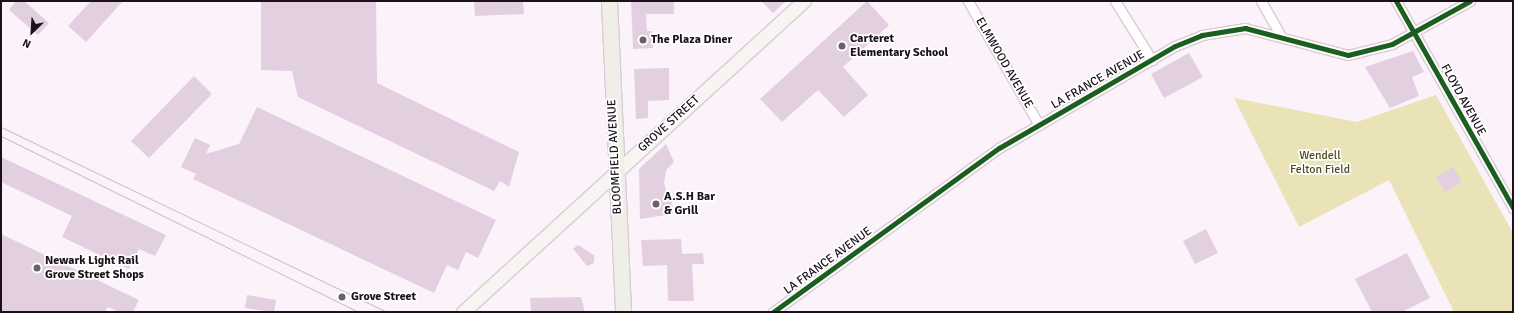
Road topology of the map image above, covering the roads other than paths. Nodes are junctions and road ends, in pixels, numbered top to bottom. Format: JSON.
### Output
{"nodes":[{"id":1,"x":609,"y":1,"type":"edge"},
{"id":2,"x":804,"y":1,"type":"edge"},
{"id":3,"x":968,"y":1,"type":"edge"},
{"id":4,"x":1115,"y":1,"type":"edge"},
{"id":5,"x":1261,"y":1,"type":"edge"},
{"id":6,"x":1396,"y":1,"type":"edge"},
{"id":7,"x":1470,"y":1,"type":"edge"},
{"id":8,"x":1414,"y":32,"type":"junction"},
{"id":9,"x":1281,"y":36,"type":"junction"},
{"id":10,"x":1152,"y":60,"type":"junction"},
{"id":11,"x":1039,"y":125,"type":"junction"},
{"id":12,"x":616,"y":172,"type":"junction"},
{"id":13,"x":1513,"y":208,"type":"edge"},
{"id":14,"x":463,"y":312,"type":"edge"},
{"id":15,"x":623,"y":312,"type":"edge"},
{"id":16,"x":773,"y":312,"type":"edge"}],
"edges":[{"from":1,"to":12,"type":"main road","name":"BLOOMFIELD AVENUE"},
{"from":2,"to":12,"type":"main road","name":"GROVE STREET"},
{"from":3,"to":11,"type":"street","name":"ELMWOOD AVENUE"},
{"from":4,"to":10,"type":"street"},
{"from":5,"to":9,"type":"street"},
{"from":6,"to":8,"type":"street","name":"FLOYD AVENUE"},
{"from":7,"to":8,"type":"street","name":"LA FRANCE AVENUE"},
{"from":8,"to":9,"type":"street","name":"LA FRANCE AVENUE"},
{"from":8,"to":13,"type":"street","name":"FLOYD AVENUE"},
{"from":9,"to":10,"type":"street","name":"LA FRANCE AVENUE"},
{"from":10,"to":11,"type":"street","name":"LA FRANCE AVENUE"},
{"from":11,"to":16,"type":"street","name":"LA FRANCE AVENUE"},
{"from":12,"to":14,"type":"main road","name":"GROVE STREET"},
{"from":12,"to":15,"type":"main road","name":"BLOOMFIELD AVENUE"}]}
